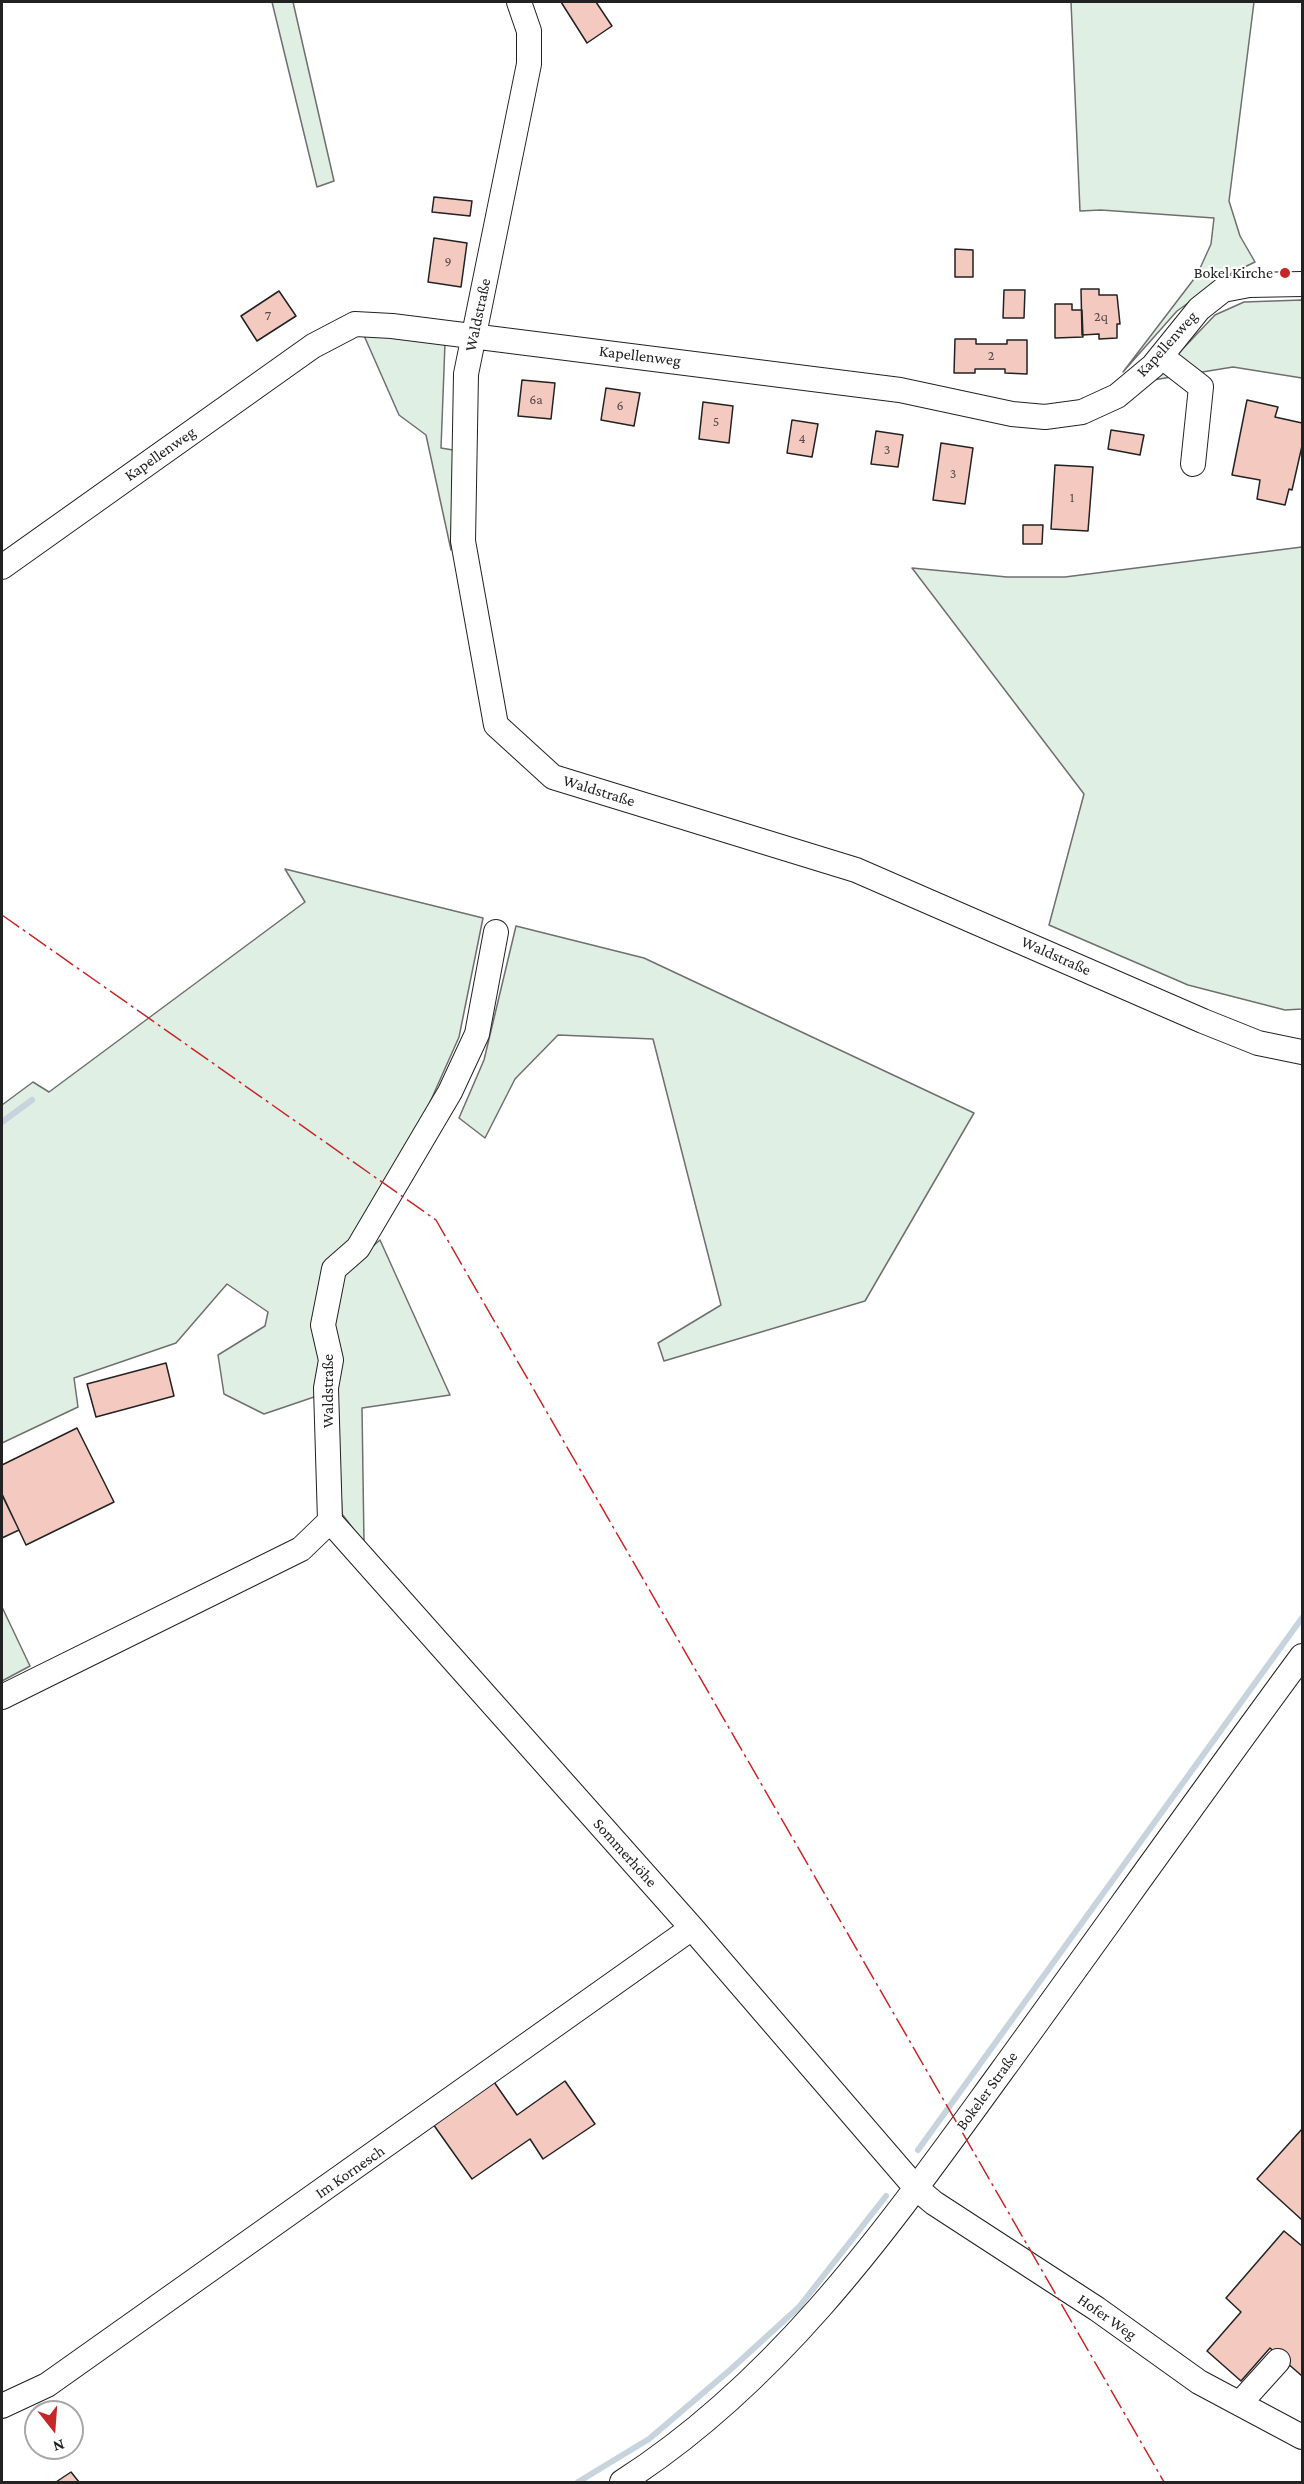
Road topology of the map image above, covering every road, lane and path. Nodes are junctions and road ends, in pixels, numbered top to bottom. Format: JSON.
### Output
{"nodes":[{"id":1,"x":519,"y":2,"type":"edge"},
{"id":2,"x":1302,"y":284,"type":"edge"},
{"id":3,"x":474,"y":334,"type":"junction"},
{"id":4,"x":1161,"y":356,"type":"junction"},
{"id":5,"x":1193,"y":464,"type":"dead end"},
{"id":6,"x":2,"y":567,"type":"edge"},
{"id":7,"x":496,"y":932,"type":"dead end"},
{"id":8,"x":1302,"y":1052,"type":"edge"},
{"id":9,"x":330,"y":1521,"type":"junction"},
{"id":10,"x":1302,"y":1656,"type":"edge"},
{"id":11,"x":2,"y":1697,"type":"edge"},
{"id":12,"x":692,"y":1928,"type":"junction"},
{"id":13,"x":916,"y":2188,"type":"junction"},
{"id":14,"x":1278,"y":2361,"type":"dead end"},
{"id":15,"x":1240,"y":2403,"type":"junction"},
{"id":16,"x":2,"y":2406,"type":"edge"},
{"id":17,"x":1302,"y":2437,"type":"edge"},
{"id":18,"x":622,"y":2482,"type":"edge"}],
"edges":[{"from":1,"to":3,"type":"street","name":"Waldstraße"},
{"from":2,"to":4,"type":"street","name":"Kapellenweg"},
{"from":3,"to":4,"type":"street","name":"Kapellenweg"},
{"from":3,"to":6,"type":"street","name":"Kapellenweg"},
{"from":3,"to":8,"type":"street","name":"Waldstraße"},
{"from":4,"to":5,"type":"street"},
{"from":7,"to":9,"type":"street","name":"Waldstraße"},
{"from":9,"to":11,"type":"street"},
{"from":9,"to":12,"type":"street","name":"Sommerhöhe"},
{"from":10,"to":13,"type":"street","name":"Bokeler Straße"},
{"from":12,"to":13,"type":"street","name":"Sommerhöhe"},
{"from":12,"to":16,"type":"street","name":"Im Kornesch"},
{"from":13,"to":15,"type":"street","name":"Hofer Weg"},
{"from":13,"to":18,"type":"street","name":"Bokeler Straße"},
{"from":14,"to":15,"type":"street"},
{"from":15,"to":17,"type":"street","name":"Hofer Weg"}]}
